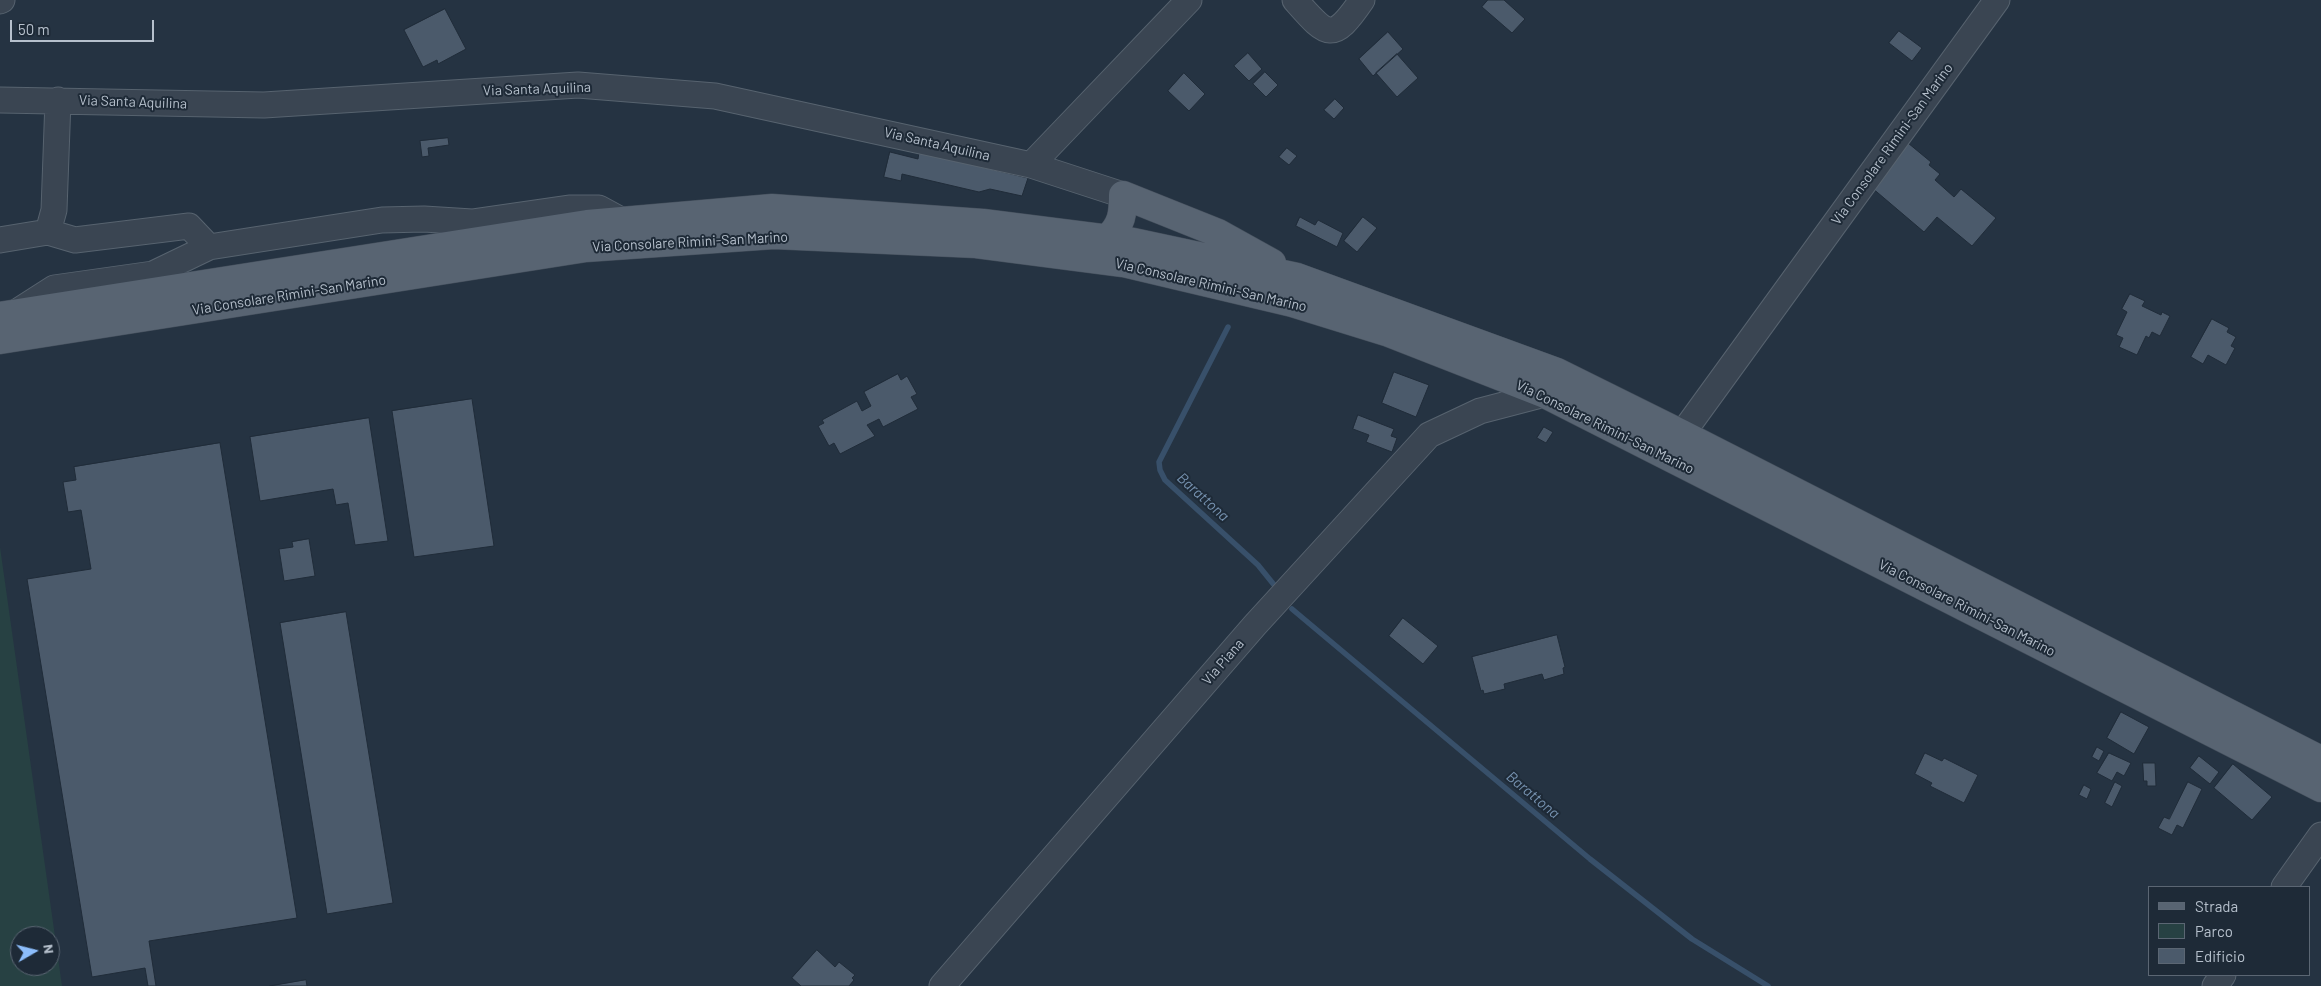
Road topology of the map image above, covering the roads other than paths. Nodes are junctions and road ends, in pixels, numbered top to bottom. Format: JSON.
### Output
{"nodes":[{"id":1,"x":1189,"y":0,"type":"edge"},
{"id":2,"x":1295,"y":0,"type":"edge"},
{"id":3,"x":1362,"y":0,"type":"edge"},
{"id":4,"x":1997,"y":0,"type":"edge"},
{"id":5,"x":0,"y":100,"type":"edge"},
{"id":6,"x":58,"y":100,"type":"junction"},
{"id":7,"x":1032,"y":165,"type":"junction"},
{"id":8,"x":1118,"y":217,"type":"junction"},
{"id":9,"x":624,"y":221,"type":"junction"},
{"id":10,"x":48,"y":232,"type":"junction"},
{"id":11,"x":0,"y":240,"type":"edge"},
{"id":12,"x":209,"y":247,"type":"junction"},
{"id":13,"x":1298,"y":277,"type":"junction"},
{"id":14,"x":8,"y":314,"type":"edge"},
{"id":15,"x":0,"y":340,"type":"edge"},
{"id":16,"x":1545,"y":394,"type":"junction"},
{"id":17,"x":1682,"y":434,"type":"junction"},
{"id":18,"x":2321,"y":760,"type":"edge"},
{"id":19,"x":2321,"y":788,"type":"edge"},
{"id":20,"x":2321,"y":835,"type":"edge"},
{"id":21,"x":2285,"y":886,"type":"edge"},
{"id":22,"x":942,"y":986,"type":"edge"}],
"edges":[{"from":1,"to":7,"type":"street"},
{"from":2,"to":3,"type":"street"},
{"from":4,"to":17,"type":"street","name":"Via Consolare Rimini-San Marino"},
{"from":5,"to":6,"type":"street","name":"Via Santa Aquilina"},
{"from":6,"to":7,"type":"street","name":"Via Santa Aquilina"},
{"from":6,"to":10,"type":"street"},
{"from":7,"to":8,"type":"street","name":"Via Santa Aquilina"},
{"from":8,"to":9,"type":"main road","name":"Via Consolare Rimini-San Marino"},
{"from":8,"to":13,"type":"main road","name":"Via Consolare Rimini-San Marino"},
{"from":8,"to":13,"type":"main road"},
{"from":9,"to":12,"type":"street"},
{"from":9,"to":14,"type":"main road","name":"Via Consolare Rimini-San Marino"},
{"from":10,"to":11,"type":"street"},
{"from":10,"to":12,"type":"street"},
{"from":12,"to":14,"type":"street"},
{"from":13,"to":17,"type":"main road","name":"Via Consolare Rimini-San Marino"},
{"from":15,"to":16,"type":"main road","name":"Via Consolare Rimini-San Marino"},
{"from":16,"to":19,"type":"main road","name":"Via Consolare Rimini-San Marino"},
{"from":16,"to":22,"type":"street","name":"Via Piana"},
{"from":17,"to":18,"type":"main road","name":"Via Consolare Rimini-San Marino"},
{"from":20,"to":21,"type":"street"}]}
